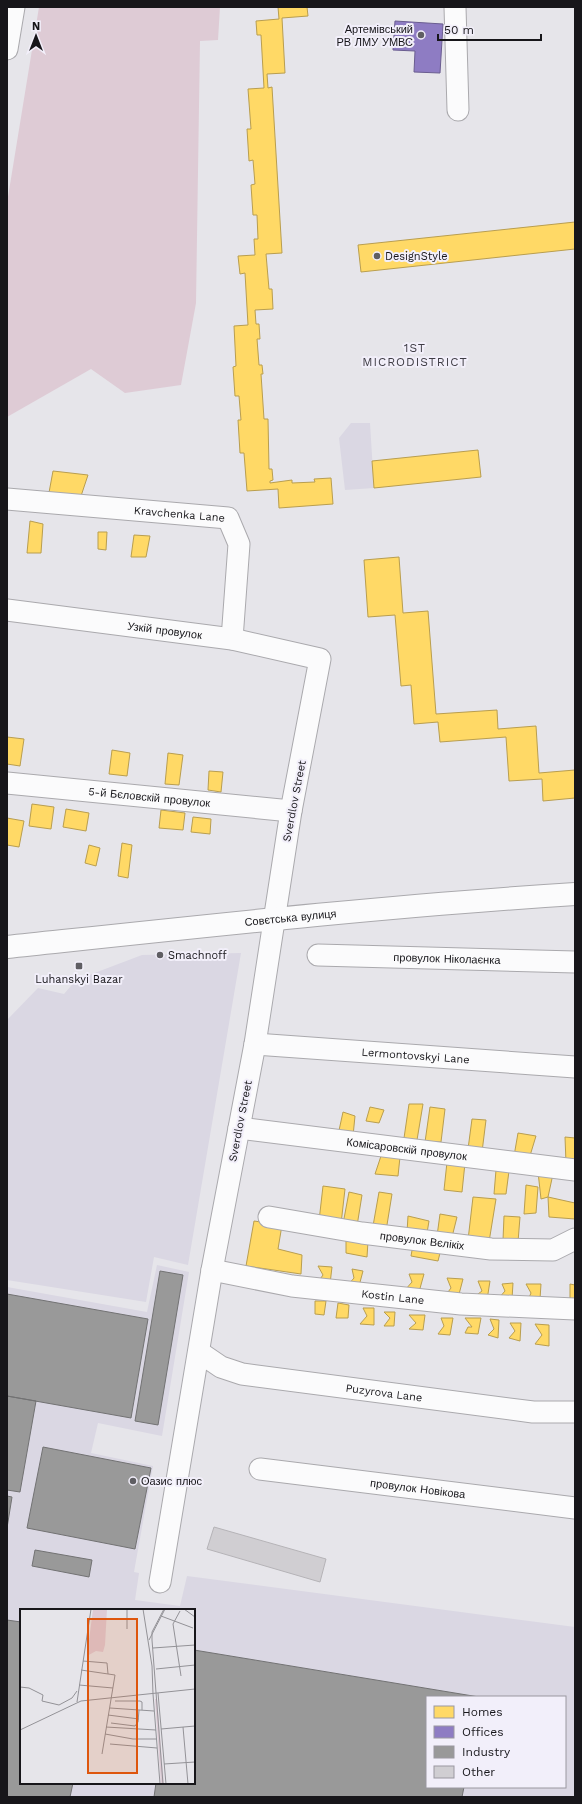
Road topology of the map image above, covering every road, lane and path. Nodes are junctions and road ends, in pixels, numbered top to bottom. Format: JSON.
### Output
{"nodes":[{"id":1,"x":14,"y":7,"type":"edge"},
{"id":2,"x":455,"y":7,"type":"edge"},
{"id":3,"x":7,"y":49,"type":"edge"},
{"id":4,"x":458,"y":110,"type":"dead end"},
{"id":5,"x":7,"y":499,"type":"edge"},
{"id":6,"x":7,"y":610,"type":"edge"},
{"id":7,"x":232,"y":639,"type":"junction"},
{"id":8,"x":320,"y":659,"type":"joint"},
{"id":9,"x":7,"y":782,"type":"edge"},
{"id":10,"x":291,"y":811,"type":"junction"},
{"id":11,"x":575,"y":894,"type":"edge"},
{"id":12,"x":274,"y":919,"type":"junction"},
{"id":13,"x":7,"y":947,"type":"edge"},
{"id":14,"x":318,"y":956,"type":"dead end"},
{"id":15,"x":575,"y":962,"type":"edge"},
{"id":16,"x":255,"y":1044,"type":"junction"},
{"id":17,"x":575,"y":1067,"type":"edge"},
{"id":18,"x":239,"y":1128,"type":"junction"},
{"id":19,"x":575,"y":1170,"type":"edge"},
{"id":20,"x":269,"y":1217,"type":"dead end"},
{"id":21,"x":575,"y":1239,"type":"edge"},
{"id":22,"x":212,"y":1270,"type":"junction"},
{"id":23,"x":575,"y":1309,"type":"edge"},
{"id":24,"x":199,"y":1352,"type":"junction"},
{"id":25,"x":575,"y":1412,"type":"edge"},
{"id":26,"x":260,"y":1469,"type":"dead end"},
{"id":27,"x":575,"y":1508,"type":"edge"},
{"id":28,"x":160,"y":1582,"type":"dead end"}],
"edges":[{"from":1,"to":3,"type":"street"},
{"from":2,"to":4,"type":"street"},
{"from":5,"to":7,"type":"street","name":"Kravchenka Lane"},
{"from":6,"to":7,"type":"street","name":"Узкій провулок"},
{"from":7,"to":8,"type":"street","name":"Узкій провулок"},
{"from":8,"to":10,"type":"street","name":"Sverdlov Street"},
{"from":9,"to":10,"type":"street","name":"5-й Бєловскій провулок"},
{"from":10,"to":12,"type":"street","name":"Sverdlov Street"},
{"from":11,"to":12,"type":"main road","name":"Совєтська вулиця"},
{"from":12,"to":13,"type":"main road","name":"Совєтська вулиця"},
{"from":12,"to":16,"type":"street","name":"Sverdlov Street"},
{"from":14,"to":15,"type":"street","name":"провулок Ніколаєнка"},
{"from":16,"to":17,"type":"street","name":"Lermontovskyi Lane"},
{"from":16,"to":18,"type":"street","name":"Sverdlov Street"},
{"from":18,"to":19,"type":"street","name":"Комісаровскій провулок"},
{"from":18,"to":22,"type":"street","name":"Sverdlov Street"},
{"from":20,"to":21,"type":"street","name":"провулок Вєлікіх"},
{"from":22,"to":23,"type":"street","name":"Kostin Lane"},
{"from":22,"to":24,"type":"street","name":"Sverdlov Street"},
{"from":24,"to":25,"type":"street","name":"Puzyrova Lane"},
{"from":24,"to":28,"type":"street","name":"Sverdlov Street"},
{"from":26,"to":27,"type":"street","name":"провулок Новікова"}]}
